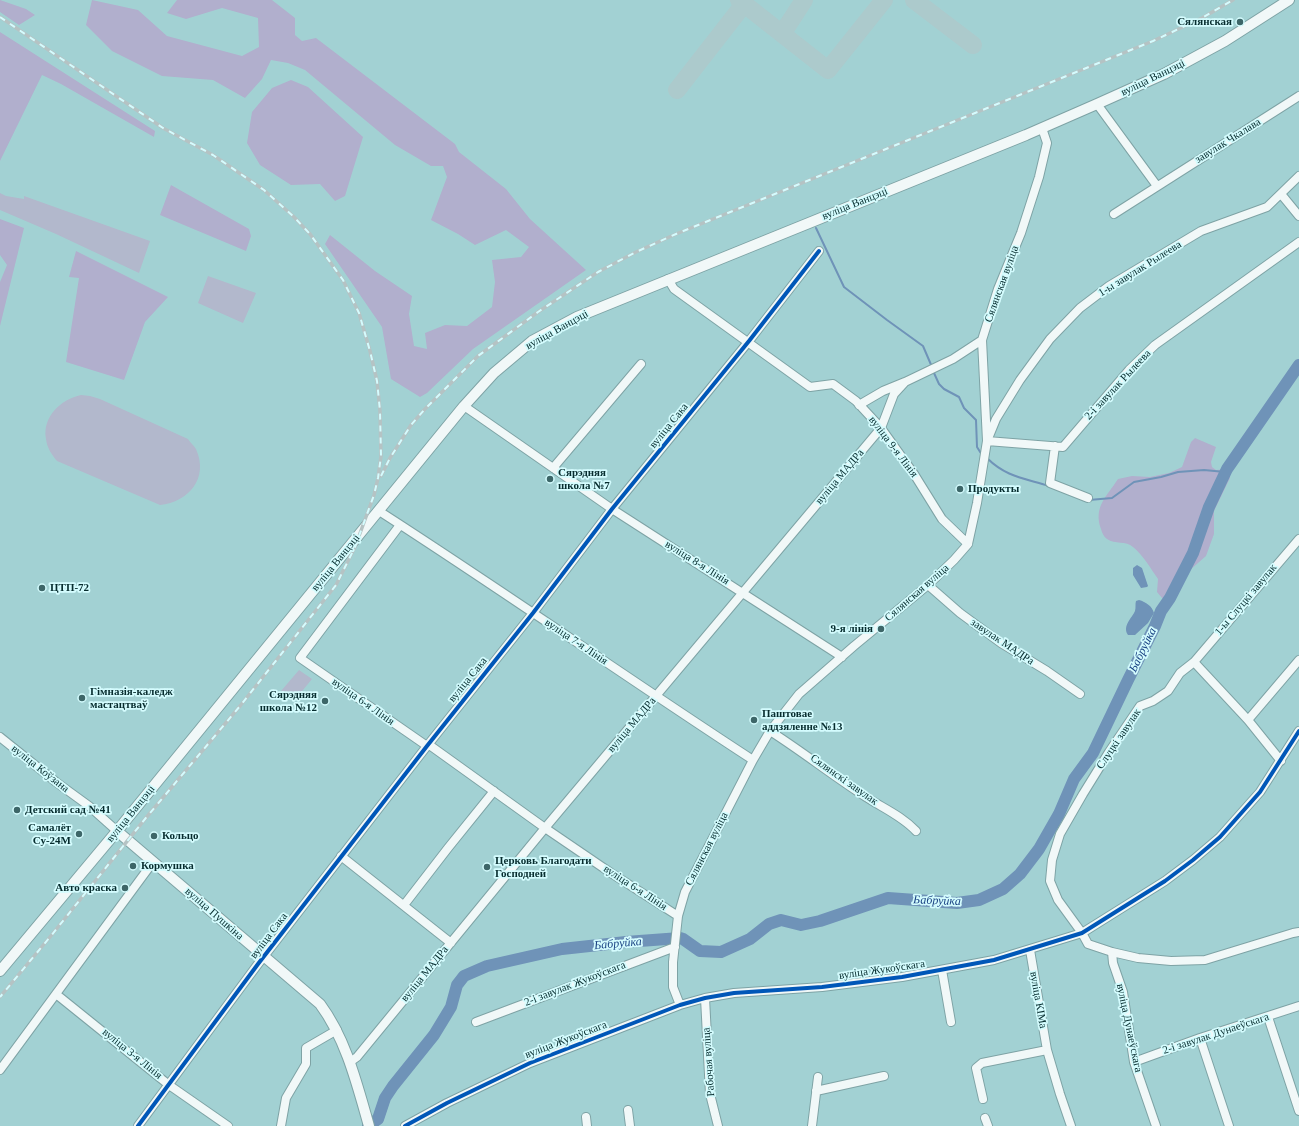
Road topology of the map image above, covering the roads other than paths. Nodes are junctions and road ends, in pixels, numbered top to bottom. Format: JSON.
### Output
{"nodes":[{"id":1,"x":1289,"y":0,"type":"edge"},
{"id":2,"x":1299,"y":96,"type":"edge"},
{"id":3,"x":1098,"y":104,"type":"junction"},
{"id":4,"x":1042,"y":128,"type":"junction"},
{"id":5,"x":1299,"y":176,"type":"edge"},
{"id":6,"x":1157,"y":186,"type":"junction"},
{"id":7,"x":1281,"y":194,"type":"junction"},
{"id":8,"x":1114,"y":214,"type":"dead end"},
{"id":9,"x":1299,"y":216,"type":"edge"},
{"id":10,"x":1299,"y":242,"type":"edge"},
{"id":11,"x":819,"y":251,"type":"dead end"},
{"id":12,"x":668,"y":279,"type":"junction"},
{"id":13,"x":982,"y":340,"type":"junction"},
{"id":14,"x":749,"y":341,"type":"junction"},
{"id":15,"x":641,"y":364,"type":"dead end"},
{"id":16,"x":905,"y":382,"type":"junction"},
{"id":17,"x":859,"y":405,"type":"junction"},
{"id":18,"x":464,"y":406,"type":"junction"},
{"id":19,"x":881,"y":428,"type":"junction"},
{"id":20,"x":987,"y":441,"type":"junction"},
{"id":21,"x":1056,"y":446,"type":"junction"},
{"id":22,"x":552,"y":468,"type":"junction"},
{"id":23,"x":1088,"y":498,"type":"dead end"},
{"id":24,"x":612,"y":509,"type":"junction"},
{"id":25,"x":378,"y":511,"type":"junction"},
{"id":26,"x":400,"y":525,"type":"junction"},
{"id":27,"x":1299,"y":539,"type":"edge"},
{"id":28,"x":968,"y":544,"type":"junction"},
{"id":29,"x":928,"y":585,"type":"junction"},
{"id":30,"x":744,"y":592,"type":"junction"},
{"id":31,"x":533,"y":613,"type":"junction"},
{"id":32,"x":842,"y":656,"type":"junction"},
{"id":33,"x":1299,"y":660,"type":"edge"},
{"id":34,"x":1194,"y":662,"type":"junction"},
{"id":35,"x":1080,"y":694,"type":"dead end"},
{"id":36,"x":655,"y":696,"type":"junction"},
{"id":37,"x":1248,"y":720,"type":"junction"},
{"id":38,"x":770,"y":731,"type":"junction"},
{"id":39,"x":1299,"y":731,"type":"edge"},
{"id":40,"x":0,"y":736,"type":"edge"},
{"id":41,"x":427,"y":745,"type":"junction"},
{"id":42,"x":753,"y":760,"type":"junction"},
{"id":43,"x":1281,"y":761,"type":"junction"},
{"id":44,"x":494,"y":792,"type":"junction"},
{"id":45,"x":545,"y":828,"type":"junction"},
{"id":46,"x":117,"y":831,"type":"junction"},
{"id":47,"x":916,"y":831,"type":"dead end"},
{"id":48,"x":341,"y":856,"type":"junction"},
{"id":49,"x":154,"y":862,"type":"junction"},
{"id":50,"x":404,"y":905,"type":"junction"},
{"id":51,"x":678,"y":916,"type":"junction"},
{"id":52,"x":1299,"y":932,"type":"edge"},
{"id":53,"x":1082,"y":933,"type":"junction"},
{"id":54,"x":451,"y":943,"type":"junction"},
{"id":55,"x":674,"y":947,"type":"junction"},
{"id":56,"x":1030,"y":950,"type":"junction"},
{"id":57,"x":1112,"y":952,"type":"junction"},
{"id":58,"x":264,"y":957,"type":"junction"},
{"id":59,"x":942,"y":970,"type":"junction"},
{"id":60,"x":0,"y":971,"type":"edge"},
{"id":61,"x":56,"y":994,"type":"junction"},
{"id":62,"x":705,"y":998,"type":"junction"},
{"id":63,"x":680,"y":1005,"type":"junction"},
{"id":64,"x":1299,"y":1006,"type":"edge"},
{"id":65,"x":1268,"y":1017,"type":"junction"},
{"id":66,"x":476,"y":1022,"type":"dead end"},
{"id":67,"x":951,"y":1022,"type":"dead end"},
{"id":68,"x":337,"y":1030,"type":"junction"},
{"id":69,"x":1200,"y":1038,"type":"junction"},
{"id":70,"x":1047,"y":1050,"type":"junction"},
{"id":71,"x":350,"y":1062,"type":"junction"},
{"id":72,"x":1134,"y":1062,"type":"junction"},
{"id":73,"x":0,"y":1070,"type":"edge"},
{"id":74,"x":884,"y":1076,"type":"dead end"},
{"id":75,"x":818,"y":1077,"type":"dead end"},
{"id":76,"x":169,"y":1084,"type":"junction"},
{"id":77,"x":816,"y":1091,"type":"junction"},
{"id":78,"x":983,"y":1099,"type":"dead end"},
{"id":79,"x":628,"y":1110,"type":"dead end"},
{"id":80,"x":1299,"y":1111,"type":"edge"},
{"id":81,"x":985,"y":1118,"type":"dead end"},
{"id":82,"x":138,"y":1126,"type":"edge"},
{"id":83,"x":228,"y":1126,"type":"edge"},
{"id":84,"x":281,"y":1126,"type":"edge"},
{"id":85,"x":369,"y":1126,"type":"edge"},
{"id":86,"x":405,"y":1126,"type":"edge"},
{"id":87,"x":630,"y":1126,"type":"edge"},
{"id":88,"x":718,"y":1126,"type":"edge"},
{"id":89,"x":812,"y":1126,"type":"edge"},
{"id":90,"x":988,"y":1126,"type":"edge"},
{"id":91,"x":1071,"y":1126,"type":"edge"},
{"id":92,"x":1156,"y":1126,"type":"edge"},
{"id":93,"x":1229,"y":1126,"type":"edge"}],
"edges":[{"from":1,"to":3,"type":"main road","name":"вуліца Ванцэці"},
{"from":2,"to":6,"type":"street","name":"завулак Чкалава"},
{"from":3,"to":4,"type":"main road","name":"вуліца Ванцэці"},
{"from":3,"to":6,"type":"street"},
{"from":4,"to":12,"type":"main road","name":"вуліца Ванцэці"},
{"from":4,"to":13,"type":"street","name":"Сялянская вуліца"},
{"from":5,"to":7,"type":"street","name":"1-ы завулак Рылеева"},
{"from":6,"to":8,"type":"street","name":"завулак Чкалава"},
{"from":7,"to":9,"type":"street"},
{"from":7,"to":20,"type":"street","name":"1-ы завулак Рылеева"},
{"from":10,"to":21,"type":"street","name":"2-і завулак Рылеева"},
{"from":11,"to":14,"type":"street","name":"вуліца Сака"},
{"from":12,"to":14,"type":"street","name":"вуліца 9-я Лінія"},
{"from":12,"to":18,"type":"main road","name":"вуліца Ванцэці"},
{"from":13,"to":16,"type":"street","name":"вуліца МАДРа"},
{"from":13,"to":20,"type":"street","name":"Сялянская вуліца"},
{"from":14,"to":17,"type":"street","name":"вуліца 9-я Лінія"},
{"from":14,"to":24,"type":"street","name":"вуліца Сака"},
{"from":15,"to":22,"type":"street"},
{"from":16,"to":17,"type":"street","name":"вуліца МАДРа"},
{"from":16,"to":19,"type":"street","name":"вуліца МАДРа"},
{"from":17,"to":19,"type":"street","name":"вуліца 9-я Лінія"},
{"from":18,"to":22,"type":"street","name":"вуліца 8-я Лінія"},
{"from":18,"to":25,"type":"main road","name":"вуліца Ванцэці"},
{"from":19,"to":28,"type":"street","name":"вуліца 9-я Лінія"},
{"from":19,"to":30,"type":"street","name":"вуліца МАДРа"},
{"from":20,"to":21,"type":"street"},
{"from":20,"to":28,"type":"street","name":"Сялянская вуліца"},
{"from":21,"to":23,"type":"street"},
{"from":22,"to":24,"type":"street","name":"вуліца 8-я Лінія"},
{"from":24,"to":30,"type":"street","name":"вуліца 8-я Лінія"},
{"from":24,"to":31,"type":"street","name":"вуліца Сака"},
{"from":25,"to":26,"type":"street","name":"вуліца 7-я Лінія"},
{"from":25,"to":46,"type":"main road","name":"вуліца Ванцэці"},
{"from":26,"to":31,"type":"street","name":"вуліца 7-я Лінія"},
{"from":26,"to":41,"type":"street","name":"вуліца 6-я Лінія"},
{"from":27,"to":34,"type":"street","name":"1-ы Слуцкі завулак"},
{"from":28,"to":29,"type":"street","name":"Сялянская вуліца"},
{"from":29,"to":32,"type":"street","name":"Сялянская вуліца"},
{"from":29,"to":35,"type":"street","name":"завулак МАДРа"},
{"from":30,"to":32,"type":"street","name":"вуліца 8-я Лінія"},
{"from":30,"to":36,"type":"street","name":"вуліца МАДРа"},
{"from":31,"to":36,"type":"street","name":"вуліца 7-я Лінія"},
{"from":31,"to":41,"type":"street","name":"вуліца Сака"},
{"from":32,"to":38,"type":"street","name":"Сялянская вуліца"},
{"from":33,"to":37,"type":"street"},
{"from":34,"to":37,"type":"street"},
{"from":34,"to":53,"type":"street","name":"Слуцкі завулак"},
{"from":36,"to":42,"type":"street","name":"вуліца 7-я Лінія"},
{"from":36,"to":45,"type":"street","name":"вуліца МАДРа"},
{"from":37,"to":43,"type":"street"},
{"from":38,"to":42,"type":"street","name":"Сялянская вуліца"},
{"from":38,"to":47,"type":"street","name":"Сялянскі завулак"},
{"from":39,"to":43,"type":"street","name":"вуліца Жукоўскага"},
{"from":40,"to":46,"type":"street","name":"вуліца Коўзана"},
{"from":41,"to":44,"type":"street","name":"вуліца 6-я Лінія"},
{"from":41,"to":48,"type":"street","name":"вуліца Сака"},
{"from":42,"to":51,"type":"street","name":"Сялянская вуліца"},
{"from":43,"to":53,"type":"street","name":"вуліца Жукоўскага"},
{"from":44,"to":45,"type":"street","name":"вуліца 6-я Лінія"},
{"from":44,"to":50,"type":"street"},
{"from":45,"to":51,"type":"street","name":"вуліца 6-я Лінія"},
{"from":45,"to":54,"type":"street","name":"вуліца МАДРа"},
{"from":46,"to":49,"type":"main road","name":"вуліца Пушкіна"},
{"from":46,"to":60,"type":"main road","name":"вуліца Ванцэці"},
{"from":48,"to":50,"type":"street"},
{"from":48,"to":58,"type":"street","name":"вуліца Сака"},
{"from":49,"to":58,"type":"main road","name":"вуліца Пушкіна"},
{"from":49,"to":61,"type":"street"},
{"from":50,"to":54,"type":"street"},
{"from":51,"to":55,"type":"street","name":"Сялянская вуліца"},
{"from":52,"to":57,"type":"street","name":"Слуцкі завулак"},
{"from":53,"to":56,"type":"street","name":"вуліца Жукоўскага"},
{"from":53,"to":57,"type":"street","name":"Слуцкі завулак"},
{"from":54,"to":71,"type":"street","name":"вуліца МАДРа"},
{"from":55,"to":63,"type":"street","name":"Сялянская вуліца"},
{"from":55,"to":66,"type":"street","name":"2-і завулак Жукоўскага"},
{"from":56,"to":59,"type":"street","name":"вуліца Жукоўскага"},
{"from":56,"to":70,"type":"street","name":"вуліца КІМа"},
{"from":57,"to":72,"type":"street","name":"вуліца Дунаеўскага"},
{"from":58,"to":68,"type":"main road","name":"вуліца Пушкіна"},
{"from":58,"to":76,"type":"street","name":"вуліца Сака"},
{"from":59,"to":62,"type":"street","name":"вуліца Жукоўскага"},
{"from":59,"to":67,"type":"street"},
{"from":61,"to":73,"type":"street"},
{"from":61,"to":76,"type":"street","name":"вуліца 3-я Лінія"},
{"from":62,"to":63,"type":"street","name":"вуліца Жукоўскага"},
{"from":62,"to":88,"type":"street","name":"Рабочая вуліца"},
{"from":63,"to":86,"type":"street","name":"вуліца Жукоўскага"},
{"from":64,"to":65,"type":"street","name":"2-і завулак Дунаеўскага"},
{"from":65,"to":69,"type":"street","name":"2-і завулак Дунаеўскага"},
{"from":65,"to":80,"type":"street"},
{"from":68,"to":71,"type":"main road","name":"вуліца Пушкіна"},
{"from":68,"to":84,"type":"street"},
{"from":69,"to":72,"type":"street","name":"2-і завулак Дунаеўскага"},
{"from":69,"to":93,"type":"street"},
{"from":70,"to":78,"type":"street"},
{"from":70,"to":91,"type":"street","name":"вуліца КІМа"},
{"from":71,"to":85,"type":"main road","name":"вуліца Пушкіна"},
{"from":72,"to":92,"type":"street","name":"вуліца Дунаеўскага"},
{"from":74,"to":77,"type":"street"},
{"from":75,"to":77,"type":"street"},
{"from":76,"to":82,"type":"street","name":"вуліца Сака"},
{"from":76,"to":83,"type":"street","name":"вуліца 3-я Лінія"},
{"from":77,"to":89,"type":"street"},
{"from":79,"to":87,"type":"street"},
{"from":81,"to":90,"type":"street"}]}
